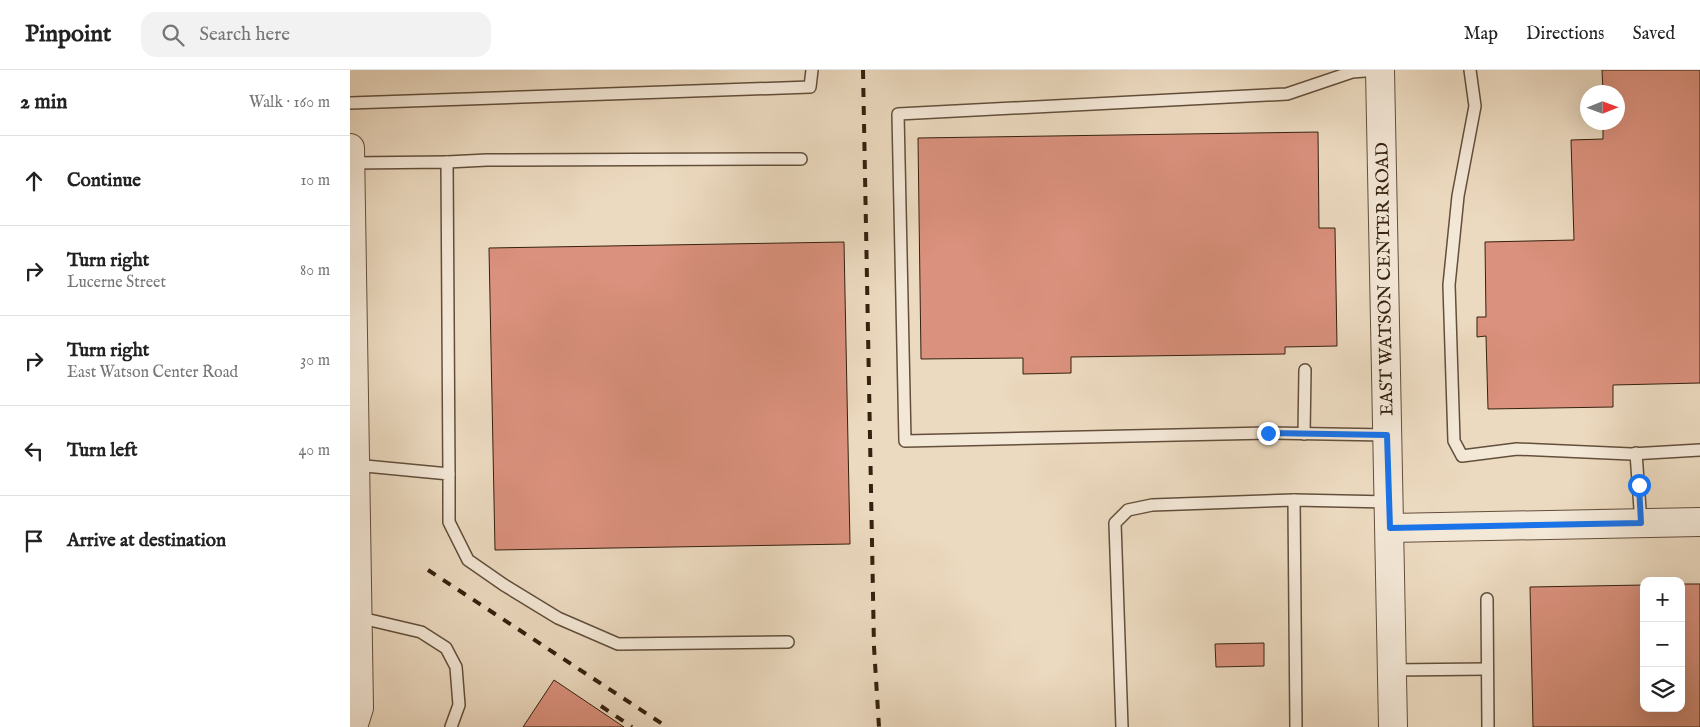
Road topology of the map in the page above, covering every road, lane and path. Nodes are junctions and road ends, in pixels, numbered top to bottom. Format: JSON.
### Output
{"nodes":[{"id":1,"x":812,"y":70,"type":"edge"},
{"id":2,"x":1379,"y":70,"type":"edge"},
{"id":3,"x":1470,"y":70,"type":"edge"},
{"id":4,"x":350,"y":103,"type":"edge"},
{"id":5,"x":350,"y":148,"type":"edge"},
{"id":6,"x":801,"y":159,"type":"dead end"},
{"id":7,"x":447,"y":162,"type":"junction"},
{"id":8,"x":350,"y":163,"type":"edge"},
{"id":9,"x":1305,"y":370,"type":"dead end"},
{"id":10,"x":1304,"y":434,"type":"junction"},
{"id":11,"x":1387,"y":435,"type":"junction"},
{"id":12,"x":1700,"y":450,"type":"edge"},
{"id":13,"x":1636,"y":454,"type":"junction"},
{"id":14,"x":355,"y":465,"type":"junction"},
{"id":15,"x":449,"y":474,"type":"junction"},
{"id":16,"x":1294,"y":500,"type":"junction"},
{"id":17,"x":1389,"y":515,"type":"junction"},
{"id":18,"x":353,"y":519,"type":"edge"},
{"id":19,"x":1700,"y":522,"type":"edge"},
{"id":20,"x":1641,"y":523,"type":"junction"},
{"id":21,"x":1487,"y":599,"type":"dead end"},
{"id":22,"x":357,"y":617,"type":"junction"},
{"id":23,"x":788,"y":642,"type":"dead end"},
{"id":24,"x":1487,"y":669,"type":"junction"},
{"id":25,"x":1392,"y":670,"type":"junction"},
{"id":26,"x":353,"y":727,"type":"edge"},
{"id":27,"x":451,"y":727,"type":"edge"},
{"id":28,"x":1122,"y":727,"type":"edge"},
{"id":29,"x":1296,"y":727,"type":"edge"},
{"id":30,"x":1393,"y":727,"type":"edge"},
{"id":31,"x":1488,"y":727,"type":"edge"}],
"edges":[{"from":1,"to":4,"type":"lane"},
{"from":2,"to":10,"type":"lane"},
{"from":2,"to":11,"type":"street","name":"EAST WATSON CENTER ROAD"},
{"from":3,"to":13,"type":"lane"},
{"from":5,"to":8,"type":"street"},
{"from":6,"to":7,"type":"lane"},
{"from":7,"to":8,"type":"lane"},
{"from":7,"to":15,"type":"lane"},
{"from":8,"to":14,"type":"street"},
{"from":9,"to":10,"type":"lane"},
{"from":10,"to":11,"type":"lane"},
{"from":11,"to":17,"type":"street","name":"EAST WATSON CENTER ROAD"},
{"from":12,"to":13,"type":"lane"},
{"from":13,"to":20,"type":"lane"},
{"from":14,"to":15,"type":"lane"},
{"from":14,"to":18,"type":"street"},
{"from":15,"to":23,"type":"lane"},
{"from":16,"to":17,"type":"lane"},
{"from":16,"to":28,"type":"lane"},
{"from":16,"to":29,"type":"lane"},
{"from":17,"to":20,"type":"street"},
{"from":17,"to":25,"type":"street","name":"EAST WATSON CENTER ROAD"},
{"from":18,"to":22,"type":"street"},
{"from":19,"to":20,"type":"street"},
{"from":21,"to":24,"type":"lane"},
{"from":22,"to":26,"type":"street"},
{"from":22,"to":27,"type":"lane"},
{"from":24,"to":25,"type":"lane"},
{"from":24,"to":31,"type":"lane"},
{"from":25,"to":30,"type":"street","name":"EAST WATSON CENTER ROAD"}]}
